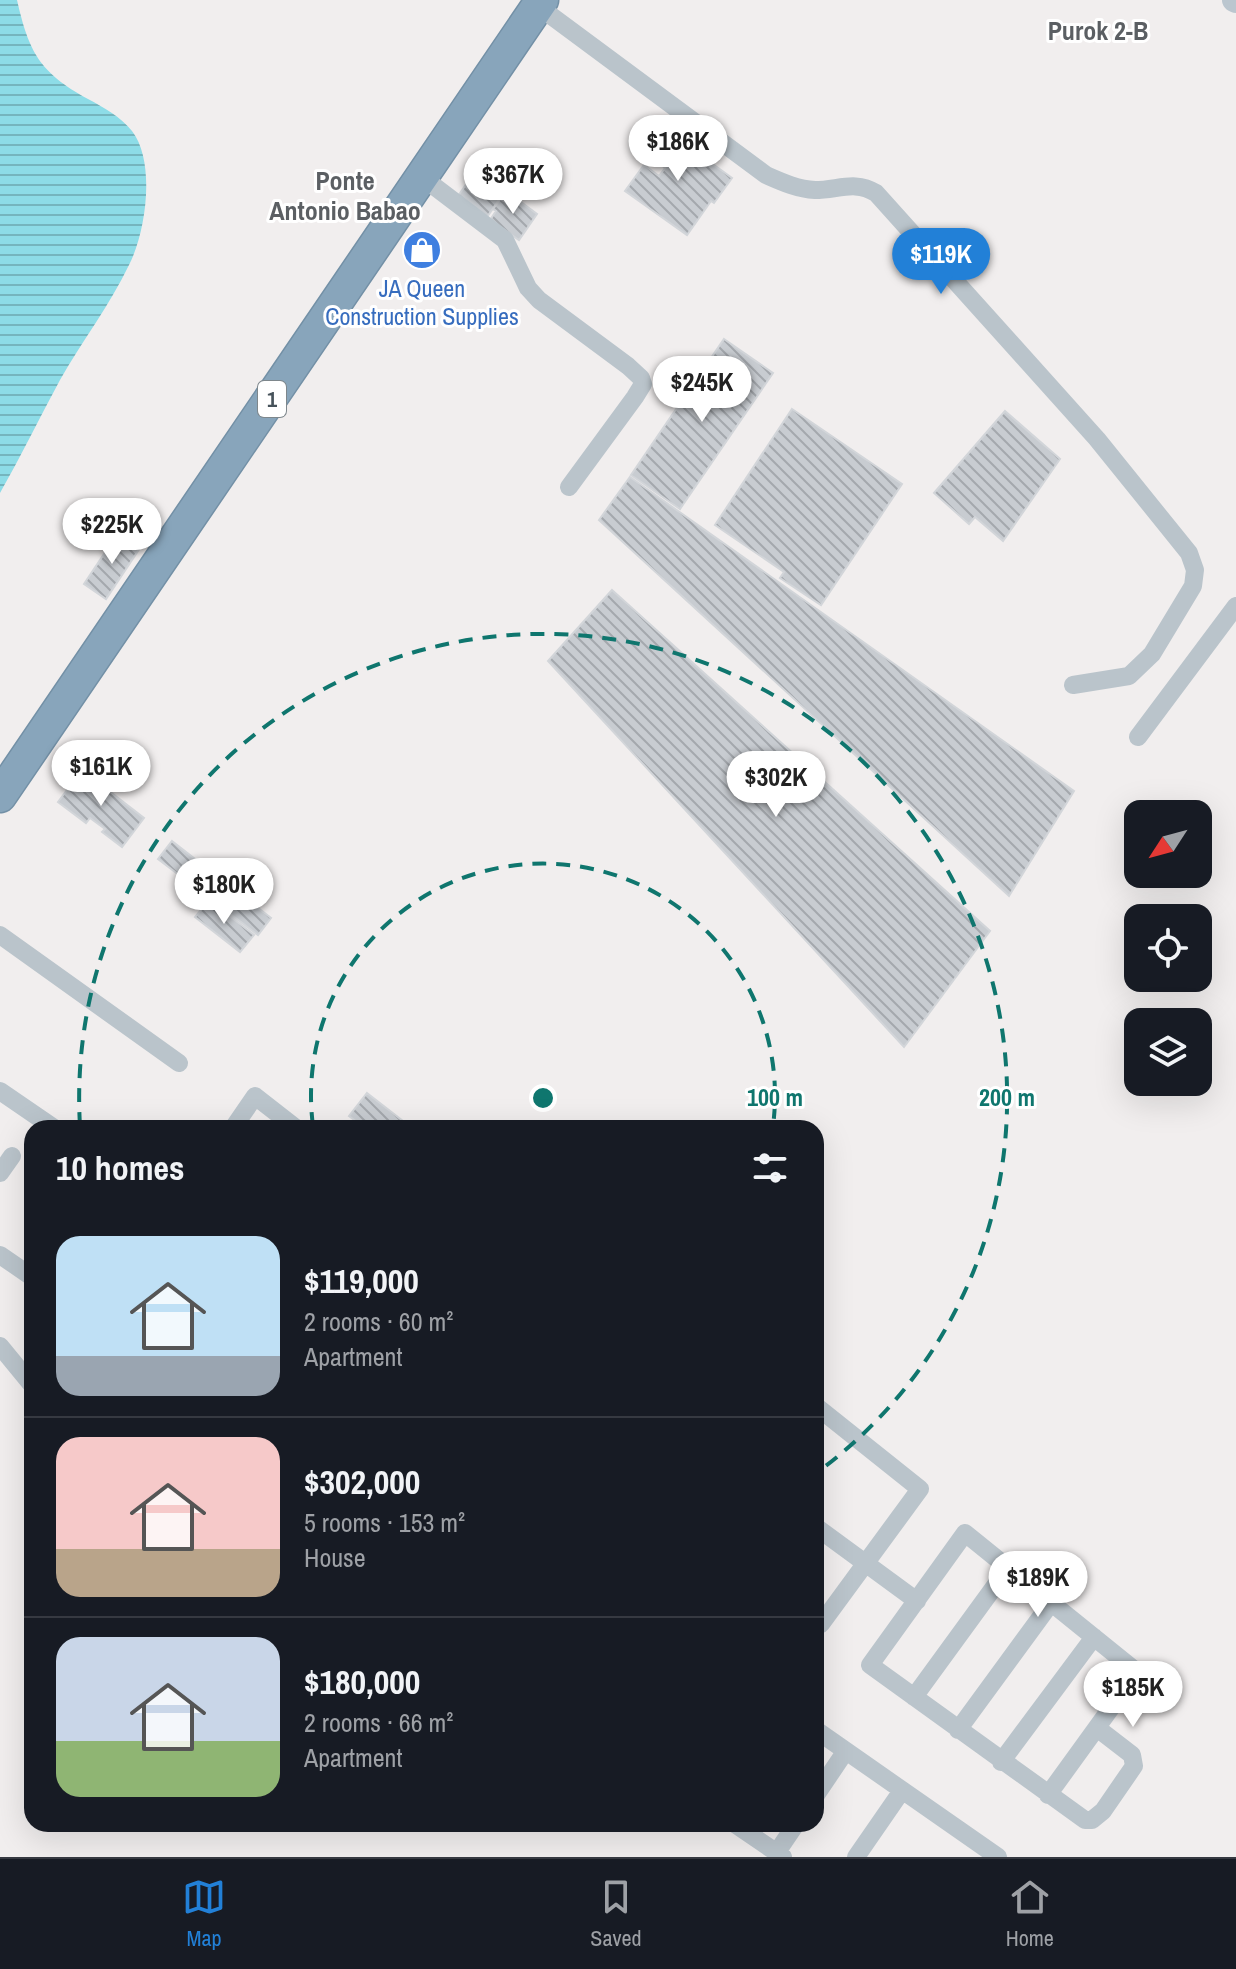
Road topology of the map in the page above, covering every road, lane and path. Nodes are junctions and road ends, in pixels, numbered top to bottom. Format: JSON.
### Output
{"nodes":[{"id":1,"x":540,"y":3,"type":"edge"},
{"id":2,"x":422,"y":177,"type":"junction"},
{"id":3,"x":569,"y":487,"type":"dead end"},
{"id":4,"x":1236,"y":606,"type":"edge"},
{"id":5,"x":1073,"y":685,"type":"dead end"},
{"id":6,"x":1138,"y":737,"type":"dead end"},
{"id":7,"x":0,"y":796,"type":"edge"},
{"id":8,"x":0,"y":935,"type":"edge"},
{"id":9,"x":179,"y":1063,"type":"dead end"},
{"id":10,"x":0,"y":1091,"type":"edge"},
{"id":11,"x":42,"y":1120,"type":"edge"},
{"id":12,"x":238,"y":1120,"type":"edge"},
{"id":13,"x":286,"y":1120,"type":"edge"},
{"id":14,"x":12,"y":1156,"type":"dead end"},
{"id":15,"x":0,"y":1173,"type":"edge"},
{"id":16,"x":0,"y":1255,"type":"edge"},
{"id":17,"x":24,"y":1272,"type":"edge"},
{"id":18,"x":0,"y":1346,"type":"edge"},
{"id":19,"x":24,"y":1375,"type":"edge"},
{"id":20,"x":824,"y":1412,"type":"edge"},
{"id":21,"x":824,"y":1533,"type":"edge"},
{"id":22,"x":866,"y":1563,"type":"junction"},
{"id":23,"x":1008,"y":1568,"type":"junction"},
{"id":24,"x":917,"y":1601,"type":"junction"},
{"id":25,"x":1051,"y":1603,"type":"junction"},
{"id":26,"x":824,"y":1620,"type":"edge"},
{"id":27,"x":1094,"y":1637,"type":"junction"},
{"id":28,"x":914,"y":1697,"type":"junction"},
{"id":29,"x":1097,"y":1728,"type":"junction"},
{"id":30,"x":958,"y":1730,"type":"junction"},
{"id":31,"x":824,"y":1736,"type":"edge"},
{"id":32,"x":845,"y":1752,"type":"junction"},
{"id":33,"x":1001,"y":1762,"type":"junction"},
{"id":34,"x":824,"y":1783,"type":"edge"},
{"id":35,"x":901,"y":1792,"type":"junction"},
{"id":36,"x":1048,"y":1795,"type":"junction"},
{"id":37,"x":747,"y":1832,"type":"edge"},
{"id":38,"x":792,"y":1832,"type":"edge"},
{"id":39,"x":780,"y":1855,"type":"edge"},
{"id":40,"x":856,"y":1857,"type":"edge"},
{"id":41,"x":998,"y":1857,"type":"edge"}],
"edges":[{"from":1,"to":2,"type":"highway","number":"1"},
{"from":1,"to":5,"type":"street"},
{"from":2,"to":3,"type":"street"},
{"from":2,"to":7,"type":"highway","number":"1"},
{"from":4,"to":6,"type":"street"},
{"from":8,"to":9,"type":"street"},
{"from":10,"to":11,"type":"street"},
{"from":12,"to":13,"type":"street"},
{"from":14,"to":15,"type":"street"},
{"from":16,"to":17,"type":"street"},
{"from":18,"to":19,"type":"street"},
{"from":20,"to":22,"type":"street"},
{"from":21,"to":22,"type":"street"},
{"from":22,"to":24,"type":"street"},
{"from":22,"to":26,"type":"street"},
{"from":23,"to":24,"type":"street"},
{"from":23,"to":25,"type":"street"},
{"from":23,"to":28,"type":"street"},
{"from":24,"to":28,"type":"street"},
{"from":25,"to":27,"type":"street"},
{"from":25,"to":30,"type":"street"},
{"from":27,"to":29,"type":"street"},
{"from":27,"to":33,"type":"street"},
{"from":28,"to":30,"type":"street"},
{"from":29,"to":36,"type":"street"},
{"from":29,"to":36,"type":"street"},
{"from":30,"to":33,"type":"street"},
{"from":31,"to":32,"type":"street"},
{"from":32,"to":34,"type":"street"},
{"from":32,"to":35,"type":"street"},
{"from":33,"to":36,"type":"street"},
{"from":35,"to":40,"type":"street"},
{"from":35,"to":41,"type":"street"},
{"from":37,"to":39,"type":"street"},
{"from":38,"to":39,"type":"street"}]}
